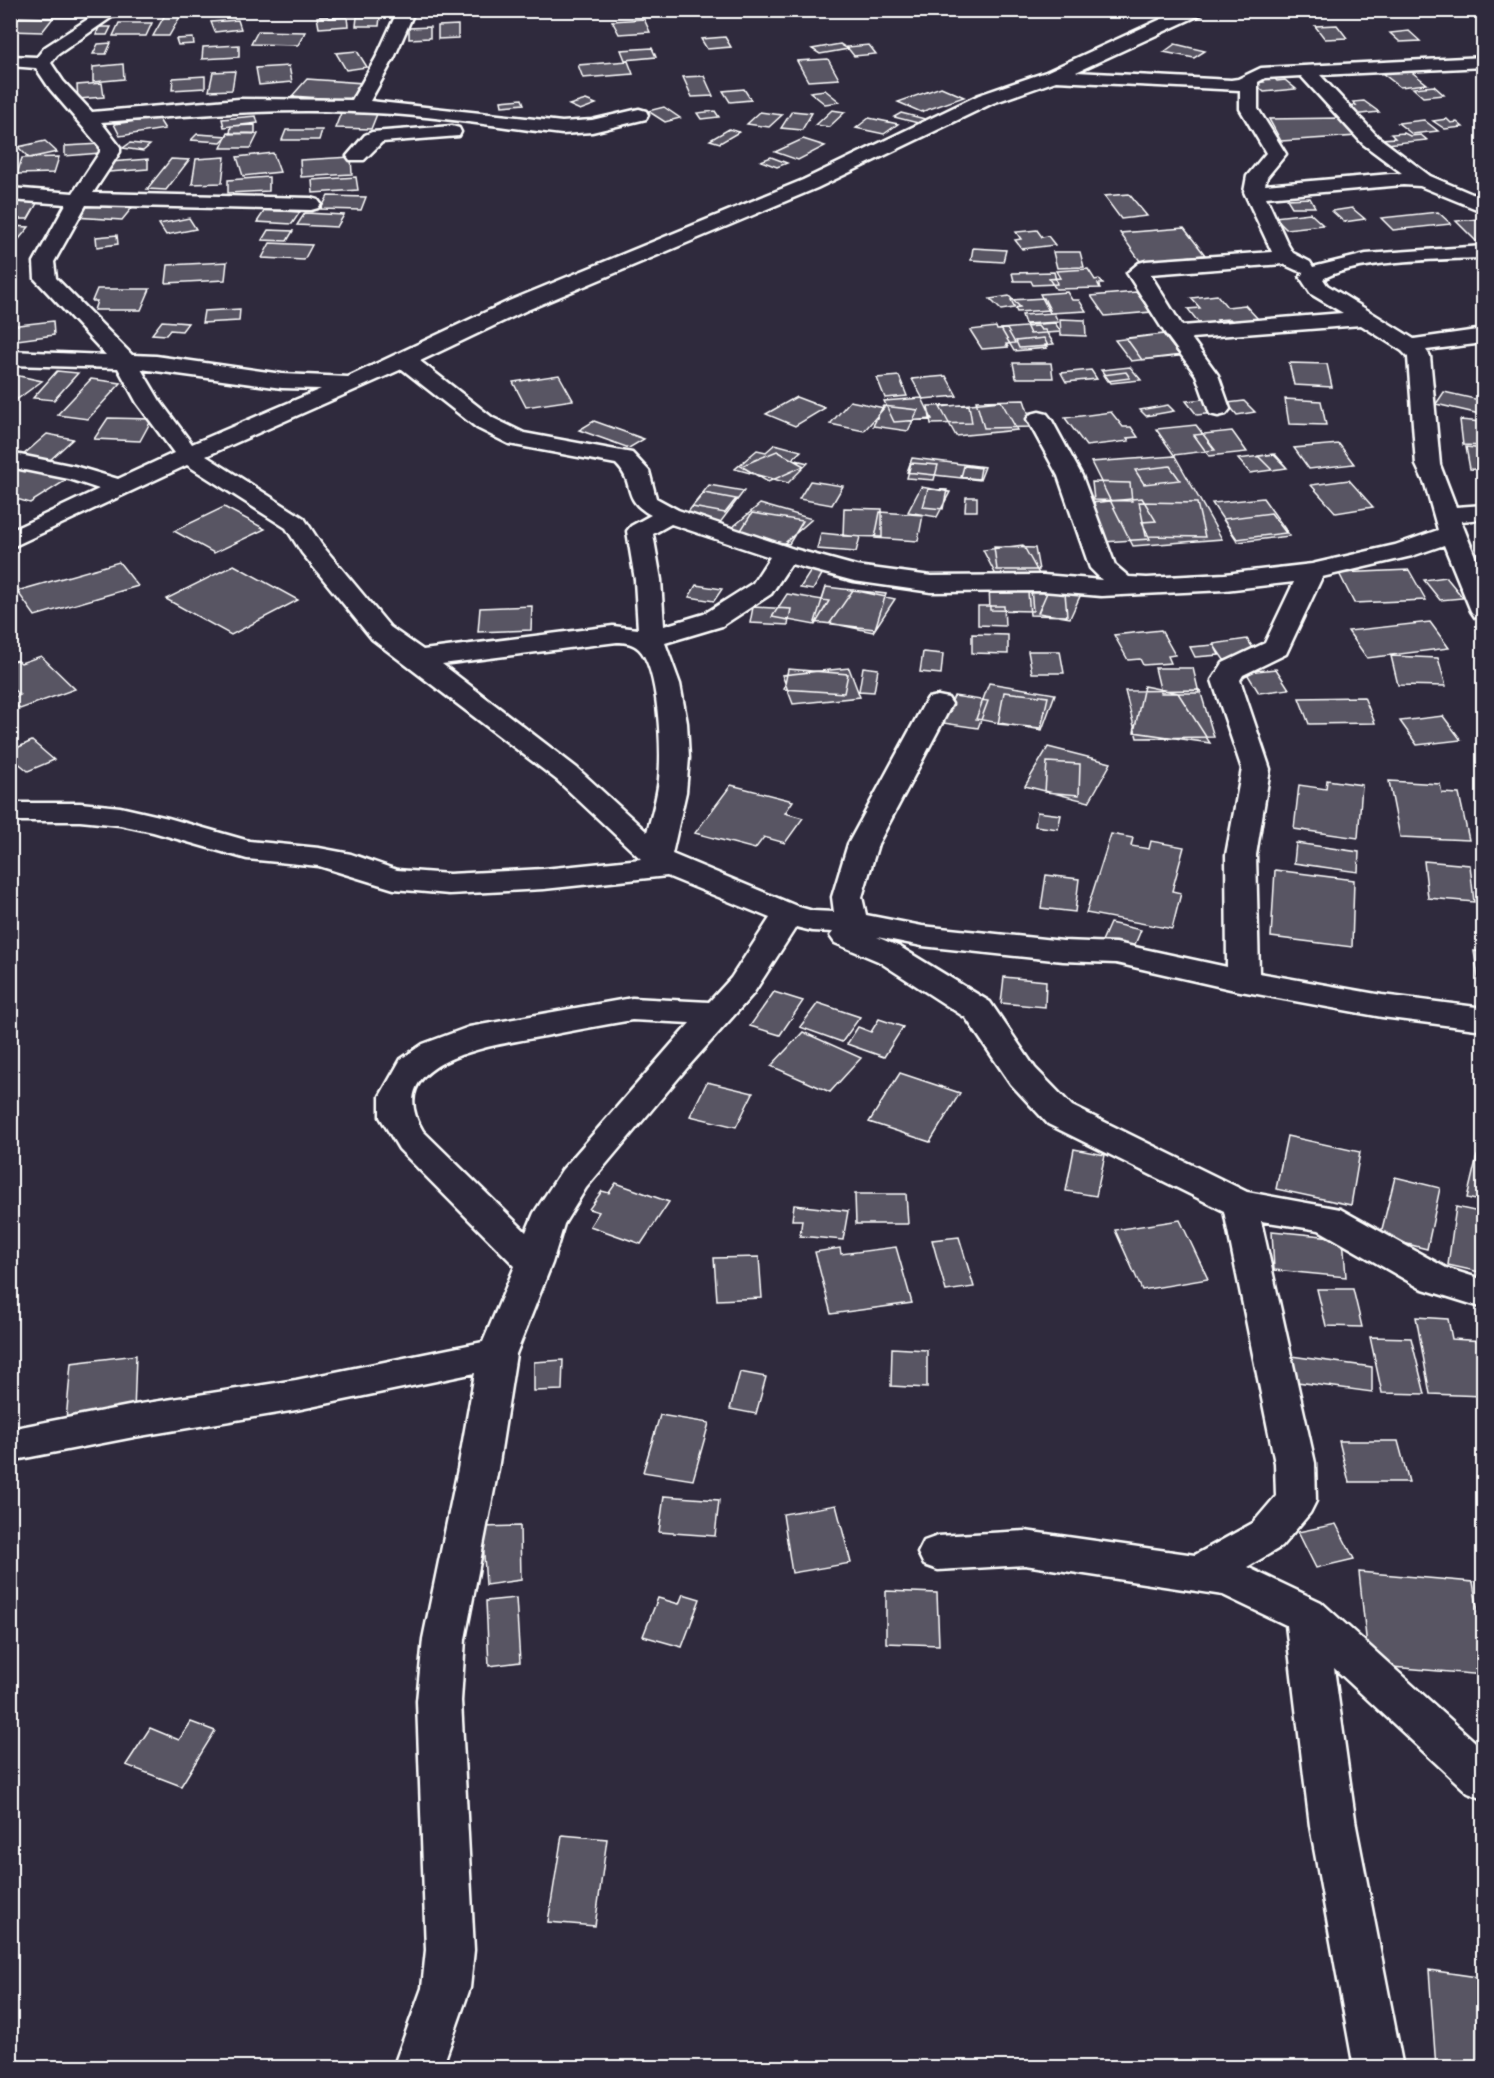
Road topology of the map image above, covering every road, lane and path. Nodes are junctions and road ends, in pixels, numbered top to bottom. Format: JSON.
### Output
{"nodes":[{"id":1,"x":114,"y":10,"type":"edge"},
{"id":2,"x":406,"y":10,"type":"edge"},
{"id":3,"x":1196,"y":10,"type":"edge"},
{"id":4,"x":10,"y":61,"type":"edge"},
{"id":5,"x":1484,"y":62,"type":"edge"},
{"id":6,"x":42,"y":63,"type":"junction"},
{"id":7,"x":1305,"y":70,"type":"junction"},
{"id":8,"x":1052,"y":76,"type":"junction"},
{"id":9,"x":1250,"y":79,"type":"junction"},
{"id":10,"x":358,"y":106,"type":"junction"},
{"id":11,"x":639,"y":115,"type":"dead end"},
{"id":12,"x":87,"y":118,"type":"junction"},
{"id":13,"x":540,"y":127,"type":"junction"},
{"id":14,"x":357,"y":156,"type":"dead end"},
{"id":15,"x":1423,"y":180,"type":"junction"},
{"id":16,"x":1254,"y":192,"type":"junction"},
{"id":17,"x":10,"y":194,"type":"edge"},
{"id":18,"x":79,"y":199,"type":"junction"},
{"id":19,"x":311,"y":204,"type":"dead end"},
{"id":20,"x":1484,"y":206,"type":"edge"},
{"id":21,"x":1484,"y":252,"type":"edge"},
{"id":22,"x":1286,"y":257,"type":"junction"},
{"id":23,"x":1315,"y":273,"type":"junction"},
{"id":24,"x":1365,"y":318,"type":"junction"},
{"id":25,"x":1176,"y":333,"type":"junction"},
{"id":26,"x":1484,"y":336,"type":"edge"},
{"id":27,"x":1410,"y":346,"type":"junction"},
{"id":28,"x":10,"y":358,"type":"edge"},
{"id":29,"x":405,"y":360,"type":"junction"},
{"id":30,"x":125,"y":361,"type":"junction"},
{"id":31,"x":355,"y":383,"type":"junction"},
{"id":32,"x":1218,"y":409,"type":"dead end"},
{"id":33,"x":1039,"y":419,"type":"dead end"},
{"id":34,"x":188,"y":455,"type":"junction"},
{"id":35,"x":10,"y":460,"type":"edge"},
{"id":36,"x":121,"y":488,"type":"junction"},
{"id":37,"x":1484,"y":512,"type":"edge"},
{"id":38,"x":669,"y":515,"type":"junction"},
{"id":39,"x":1450,"y":525,"type":"junction"},
{"id":40,"x":13,"y":539,"type":"edge"},
{"id":41,"x":785,"y":554,"type":"junction"},
{"id":42,"x":1312,"y":573,"type":"junction"},
{"id":43,"x":1147,"y":586,"type":"junction"},
{"id":44,"x":1484,"y":611,"type":"edge"},
{"id":45,"x":652,"y":643,"type":"junction"},
{"id":46,"x":418,"y":659,"type":"junction"},
{"id":47,"x":938,"y":704,"type":"dead end"},
{"id":48,"x":10,"y":812,"type":"edge"},
{"id":49,"x":663,"y":862,"type":"junction"},
{"id":50,"x":800,"y":917,"type":"junction"},
{"id":51,"x":852,"y":922,"type":"junction"},
{"id":52,"x":1244,"y":980,"type":"junction"},
{"id":53,"x":717,"y":1013,"type":"junction"},
{"id":54,"x":1484,"y":1019,"type":"edge"},
{"id":55,"x":1240,"y":1204,"type":"junction"},
{"id":56,"x":534,"y":1263,"type":"junction"},
{"id":57,"x":1484,"y":1294,"type":"edge"},
{"id":58,"x":497,"y":1354,"type":"junction"},
{"id":59,"x":10,"y":1445,"type":"edge"},
{"id":60,"x":938,"y":1553,"type":"dead end"},
{"id":61,"x":1198,"y":1574,"type":"junction"},
{"id":62,"x":1306,"y":1616,"type":"junction"},
{"id":63,"x":1484,"y":1779,"type":"edge"},
{"id":64,"x":417,"y":2067,"type":"edge"},
{"id":65,"x":1379,"y":2067,"type":"edge"}],
"edges":[{"from":1,"to":6,"type":"street"},
{"from":2,"to":10,"type":"street"},
{"from":3,"to":8,"type":"street"},
{"from":4,"to":6,"type":"street"},
{"from":5,"to":7,"type":"street"},
{"from":6,"to":12,"type":"street"},
{"from":7,"to":9,"type":"street"},
{"from":7,"to":15,"type":"street"},
{"from":8,"to":9,"type":"street"},
{"from":8,"to":29,"type":"street"},
{"from":9,"to":16,"type":"street"},
{"from":10,"to":12,"type":"street"},
{"from":10,"to":13,"type":"street"},
{"from":11,"to":13,"type":"street"},
{"from":12,"to":18,"type":"street"},
{"from":13,"to":14,"type":"street"},
{"from":15,"to":16,"type":"street"},
{"from":15,"to":20,"type":"street"},
{"from":16,"to":22,"type":"street"},
{"from":17,"to":18,"type":"street"},
{"from":18,"to":19,"type":"street"},
{"from":18,"to":30,"type":"street"},
{"from":21,"to":23,"type":"street"},
{"from":22,"to":23,"type":"street"},
{"from":22,"to":25,"type":"street"},
{"from":23,"to":24,"type":"street"},
{"from":24,"to":25,"type":"street"},
{"from":24,"to":27,"type":"street"},
{"from":25,"to":32,"type":"street"},
{"from":26,"to":27,"type":"street"},
{"from":27,"to":39,"type":"street"},
{"from":28,"to":30,"type":"street"},
{"from":29,"to":31,"type":"street"},
{"from":29,"to":38,"type":"street"},
{"from":30,"to":31,"type":"street"},
{"from":30,"to":34,"type":"street"},
{"from":31,"to":34,"type":"street"},
{"from":33,"to":43,"type":"street"},
{"from":34,"to":36,"type":"street"},
{"from":34,"to":46,"type":"street"},
{"from":35,"to":36,"type":"street"},
{"from":36,"to":40,"type":"street"},
{"from":37,"to":39,"type":"street"},
{"from":38,"to":41,"type":"street"},
{"from":38,"to":45,"type":"street"},
{"from":39,"to":42,"type":"street"},
{"from":39,"to":44,"type":"street"},
{"from":41,"to":43,"type":"street"},
{"from":41,"to":45,"type":"street"},
{"from":42,"to":43,"type":"street"},
{"from":42,"to":52,"type":"street"},
{"from":45,"to":46,"type":"street"},
{"from":45,"to":49,"type":"street"},
{"from":46,"to":49,"type":"street"},
{"from":47,"to":51,"type":"street"},
{"from":48,"to":49,"type":"street"},
{"from":49,"to":50,"type":"street"},
{"from":50,"to":51,"type":"street"},
{"from":50,"to":53,"type":"street"},
{"from":50,"to":55,"type":"street"},
{"from":51,"to":52,"type":"street"},
{"from":52,"to":54,"type":"street"},
{"from":53,"to":56,"type":"street"},
{"from":53,"to":56,"type":"street"},
{"from":55,"to":57,"type":"street"},
{"from":55,"to":61,"type":"street"},
{"from":56,"to":58,"type":"street"},
{"from":58,"to":59,"type":"street"},
{"from":58,"to":64,"type":"street"},
{"from":60,"to":61,"type":"street"},
{"from":61,"to":62,"type":"street"},
{"from":62,"to":63,"type":"street"},
{"from":62,"to":65,"type":"street"}]}
